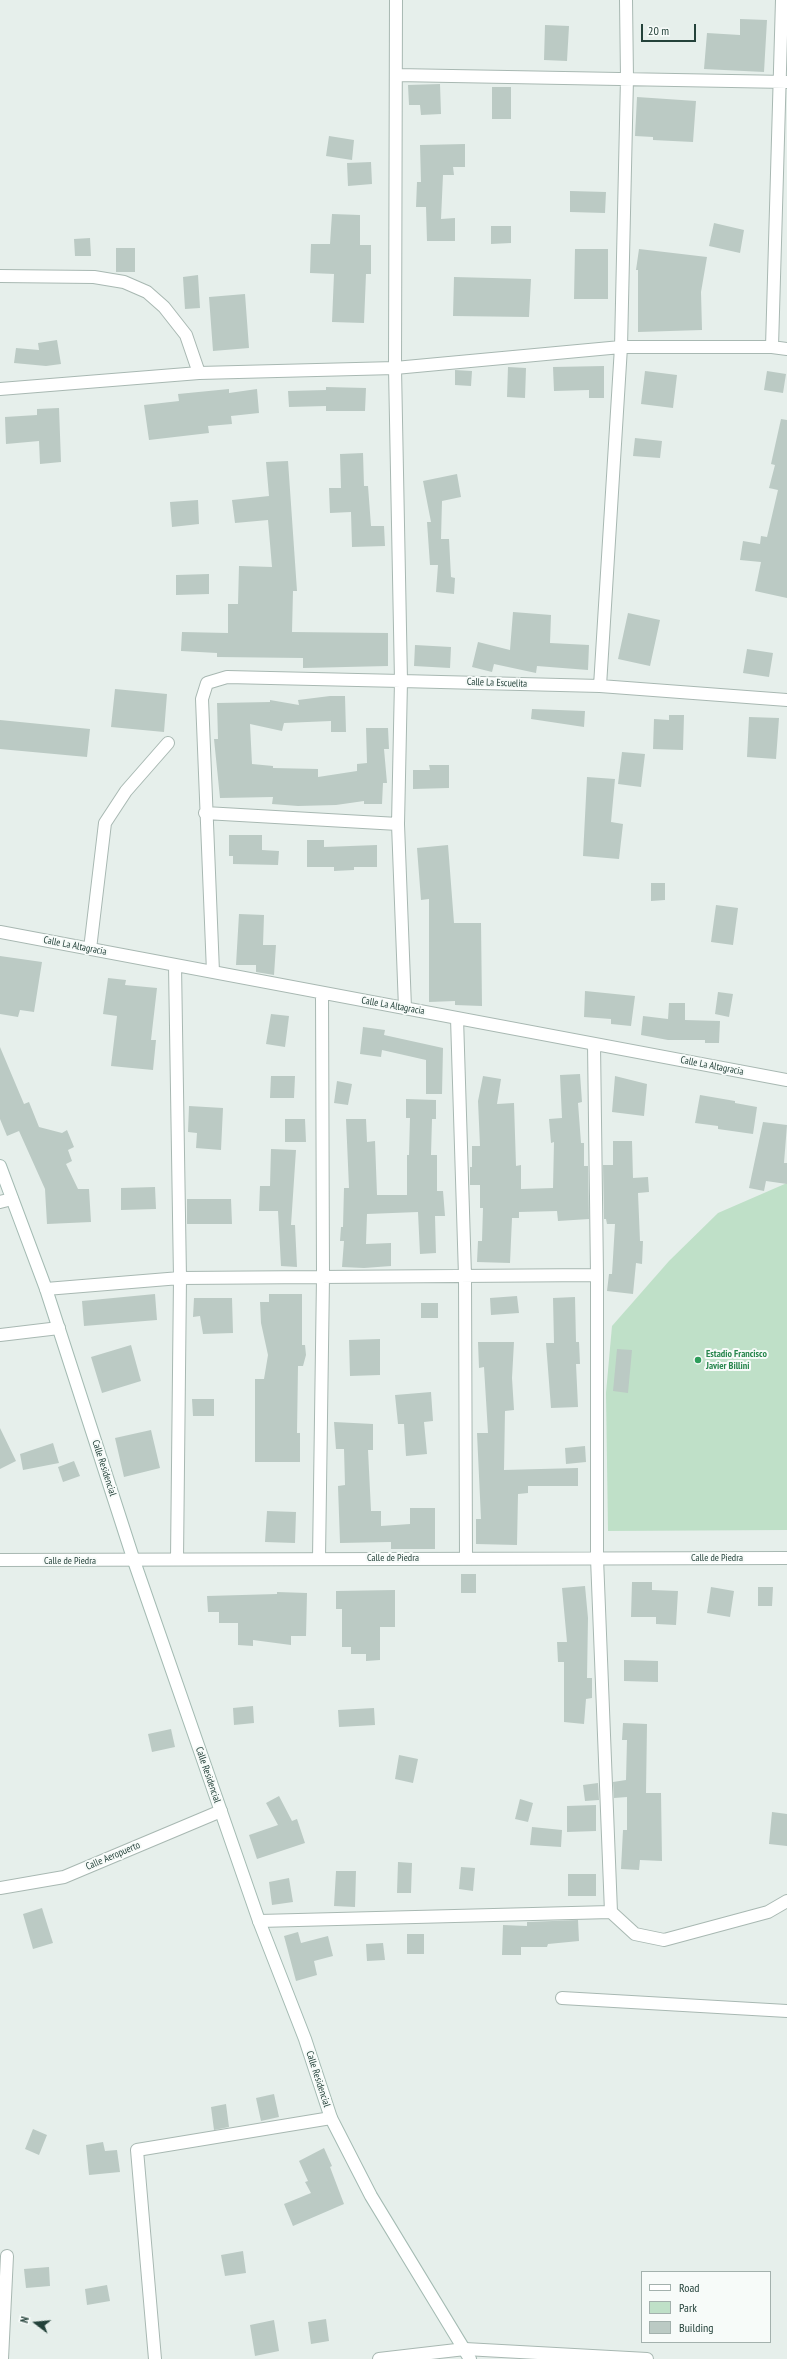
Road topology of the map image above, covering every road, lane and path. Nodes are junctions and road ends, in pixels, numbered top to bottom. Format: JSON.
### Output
{"nodes":[{"id":1,"x":396,"y":0,"type":"edge"},
{"id":2,"x":626,"y":0,"type":"edge"},
{"id":3,"x":782,"y":0,"type":"edge"},
{"id":4,"x":396,"y":75,"type":"junction"},
{"id":5,"x":627,"y":78,"type":"junction"},
{"id":6,"x":784,"y":82,"type":"edge"},
{"id":7,"x":0,"y":276,"type":"edge"},
{"id":8,"x":622,"y":347,"type":"junction"},
{"id":9,"x":772,"y":347,"type":"junction"},
{"id":10,"x":787,"y":349,"type":"edge"},
{"id":11,"x":395,"y":368,"type":"junction"},
{"id":12,"x":199,"y":373,"type":"junction"},
{"id":13,"x":0,"y":389,"type":"edge"},
{"id":14,"x":401,"y":681,"type":"junction"},
{"id":15,"x":600,"y":686,"type":"junction"},
{"id":16,"x":787,"y":698,"type":"edge"},
{"id":17,"x":168,"y":743,"type":"dead end"},
{"id":18,"x":205,"y":813,"type":"junction"},
{"id":19,"x":398,"y":824,"type":"junction"},
{"id":20,"x":0,"y":932,"type":"edge"},
{"id":21,"x":90,"y":949,"type":"junction"},
{"id":22,"x":175,"y":965,"type":"junction"},
{"id":23,"x":213,"y":972,"type":"junction"},
{"id":24,"x":322,"y":993,"type":"junction"},
{"id":25,"x":405,"y":1008,"type":"junction"},
{"id":26,"x":457,"y":1018,"type":"junction"},
{"id":27,"x":594,"y":1044,"type":"junction"},
{"id":28,"x":787,"y":1080,"type":"edge"},
{"id":29,"x":0,"y":1166,"type":"edge"},
{"id":30,"x":12,"y":1199,"type":"junction"},
{"id":31,"x":0,"y":1202,"type":"edge"},
{"id":32,"x":597,"y":1275,"type":"junction"},
{"id":33,"x":465,"y":1276,"type":"junction"},
{"id":34,"x":323,"y":1277,"type":"junction"},
{"id":35,"x":180,"y":1278,"type":"junction"},
{"id":36,"x":46,"y":1289,"type":"junction"},
{"id":37,"x":59,"y":1328,"type":"junction"},
{"id":38,"x":0,"y":1335,"type":"edge"},
{"id":39,"x":319,"y":1558,"type":"junction"},
{"id":40,"x":466,"y":1558,"type":"junction"},
{"id":41,"x":597,"y":1558,"type":"junction"},
{"id":42,"x":787,"y":1558,"type":"edge"},
{"id":43,"x":177,"y":1559,"type":"junction"},
{"id":44,"x":0,"y":1560,"type":"edge"},
{"id":45,"x":134,"y":1562,"type":"junction"},
{"id":46,"x":221,"y":1811,"type":"junction"},
{"id":47,"x":0,"y":1888,"type":"edge"},
{"id":48,"x":787,"y":1901,"type":"edge"},
{"id":49,"x":611,"y":1912,"type":"junction"},
{"id":50,"x":259,"y":1921,"type":"junction"},
{"id":51,"x":562,"y":1998,"type":"dead end"},
{"id":52,"x":787,"y":2011,"type":"edge"},
{"id":53,"x":331,"y":2118,"type":"junction"},
{"id":54,"x":7,"y":2256,"type":"dead end"},
{"id":55,"x":468,"y":2354,"type":"edge"},
{"id":56,"x":2,"y":2359,"type":"edge"},
{"id":57,"x":155,"y":2359,"type":"edge"},
{"id":58,"x":379,"y":2359,"type":"edge"},
{"id":59,"x":647,"y":2359,"type":"edge"}],
"edges":[{"from":1,"to":4,"type":"street"},
{"from":2,"to":5,"type":"street"},
{"from":3,"to":6,"type":"street"},
{"from":4,"to":5,"type":"street"},
{"from":4,"to":11,"type":"street"},
{"from":5,"to":6,"type":"street"},
{"from":5,"to":8,"type":"street"},
{"from":6,"to":9,"type":"street"},
{"from":7,"to":12,"type":"street"},
{"from":8,"to":9,"type":"street"},
{"from":8,"to":11,"type":"street"},
{"from":8,"to":15,"type":"street"},
{"from":9,"to":10,"type":"street"},
{"from":11,"to":12,"type":"street"},
{"from":11,"to":14,"type":"street"},
{"from":12,"to":13,"type":"street"},
{"from":14,"to":15,"type":"street","name":"Calle La Escuelita"},
{"from":14,"to":18,"type":"street","name":"Calle La Escuelita"},
{"from":14,"to":19,"type":"street"},
{"from":15,"to":16,"type":"street","name":"Calle La Escuelita"},
{"from":17,"to":21,"type":"street"},
{"from":18,"to":19,"type":"street"},
{"from":18,"to":23,"type":"street"},
{"from":19,"to":25,"type":"street"},
{"from":20,"to":21,"type":"street","name":"Calle La Altagracia"},
{"from":21,"to":22,"type":"street","name":"Calle La Altagracia"},
{"from":22,"to":23,"type":"street","name":"Calle La Altagracia"},
{"from":22,"to":35,"type":"street"},
{"from":23,"to":24,"type":"street","name":"Calle La Altagracia"},
{"from":24,"to":25,"type":"street","name":"Calle La Altagracia"},
{"from":24,"to":34,"type":"street"},
{"from":25,"to":26,"type":"street","name":"Calle La Altagracia"},
{"from":26,"to":27,"type":"street","name":"Calle La Altagracia"},
{"from":26,"to":33,"type":"street"},
{"from":27,"to":28,"type":"street","name":"Calle La Altagracia"},
{"from":27,"to":32,"type":"street"},
{"from":29,"to":30,"type":"street","name":"Calle Residencial"},
{"from":30,"to":31,"type":"street"},
{"from":30,"to":36,"type":"street","name":"Calle Residencial"},
{"from":32,"to":33,"type":"street"},
{"from":32,"to":41,"type":"street"},
{"from":33,"to":34,"type":"street"},
{"from":33,"to":40,"type":"street"},
{"from":34,"to":35,"type":"street"},
{"from":34,"to":39,"type":"street"},
{"from":35,"to":36,"type":"street"},
{"from":35,"to":43,"type":"street"},
{"from":36,"to":37,"type":"street","name":"Calle Residencial"},
{"from":37,"to":38,"type":"street"},
{"from":37,"to":45,"type":"street","name":"Calle Residencial"},
{"from":39,"to":40,"type":"street","name":"Calle de Piedra"},
{"from":39,"to":43,"type":"street","name":"Calle de Piedra"},
{"from":40,"to":41,"type":"street","name":"Calle de Piedra"},
{"from":41,"to":42,"type":"street","name":"Calle de Piedra"},
{"from":41,"to":49,"type":"street"},
{"from":43,"to":45,"type":"street","name":"Calle de Piedra"},
{"from":44,"to":45,"type":"street","name":"Calle de Piedra"},
{"from":45,"to":46,"type":"street","name":"Calle Residencial"},
{"from":46,"to":47,"type":"street","name":"Calle Aeropuerto"},
{"from":46,"to":50,"type":"street","name":"Calle Residencial"},
{"from":48,"to":49,"type":"street"},
{"from":49,"to":50,"type":"street"},
{"from":50,"to":53,"type":"street","name":"Calle Residencial"},
{"from":51,"to":52,"type":"street"},
{"from":53,"to":55,"type":"street","name":"Calle Residencial"},
{"from":53,"to":57,"type":"street"},
{"from":54,"to":56,"type":"street"},
{"from":55,"to":58,"type":"street"},
{"from":55,"to":59,"type":"street"}]}
